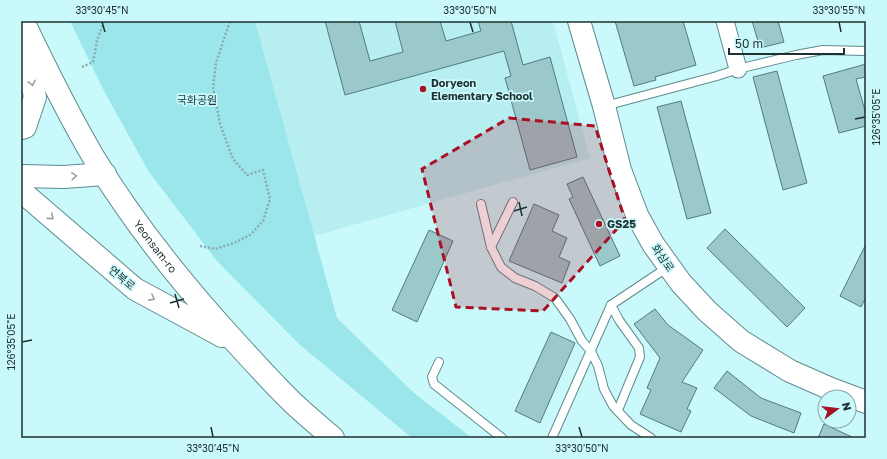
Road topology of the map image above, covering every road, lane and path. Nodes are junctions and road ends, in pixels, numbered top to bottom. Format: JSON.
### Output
{"nodes":[{"id":1,"x":23,"y":21,"type":"edge"},
{"id":2,"x":104,"y":21,"type":"edge"},
{"id":3,"x":230,"y":21,"type":"edge"},
{"id":4,"x":579,"y":21,"type":"edge"},
{"id":5,"x":725,"y":21,"type":"edge"},
{"id":6,"x":21,"y":31,"type":"edge"},
{"id":7,"x":866,"y":51,"type":"edge"},
{"id":8,"x":82,"y":67,"type":"dead end"},
{"id":9,"x":738,"y":69,"type":"junction"},
{"id":10,"x":604,"y":106,"type":"junction"},
{"id":11,"x":21,"y":128,"type":"edge"},
{"id":12,"x":105,"y":174,"type":"junction"},
{"id":13,"x":21,"y":176,"type":"edge"},
{"id":14,"x":21,"y":191,"type":"edge"},
{"id":15,"x":513,"y":202,"type":"dead end"},
{"id":16,"x":481,"y":204,"type":"dead end"},
{"id":17,"x":200,"y":246,"type":"dead end"},
{"id":18,"x":491,"y":247,"type":"junction"},
{"id":19,"x":669,"y":266,"type":"junction"},
{"id":20,"x":611,"y":305,"type":"junction"},
{"id":21,"x":236,"y":343,"type":"junction"},
{"id":22,"x":591,"y":351,"type":"junction"},
{"id":23,"x":439,"y":362,"type":"dead end"},
{"id":24,"x":866,"y":402,"type":"edge"},
{"id":25,"x":618,"y":410,"type":"junction"},
{"id":26,"x":333,"y":438,"type":"edge"},
{"id":27,"x":502,"y":438,"type":"edge"},
{"id":28,"x":552,"y":438,"type":"edge"},
{"id":29,"x":651,"y":438,"type":"edge"}],
"edges":[{"from":1,"to":12,"type":"main road","name":"Yeonsam-ro"},
{"from":2,"to":8,"type":"path"},
{"from":3,"to":17,"type":"path"},
{"from":4,"to":10,"type":"main road","name":"화삼로"},
{"from":5,"to":9,"type":"street"},
{"from":6,"to":11,"type":"main road","one_way":true},
{"from":7,"to":9,"type":"lane"},
{"from":9,"to":10,"type":"lane"},
{"from":10,"to":19,"type":"main road","name":"화삼로"},
{"from":13,"to":12,"type":"main road","one_way":true},
{"from":12,"to":21,"type":"main road","name":"Yeonsam-ro"},
{"from":14,"to":21,"type":"main road","name":"연북로","one_way":true},
{"from":15,"to":18,"type":"lane"},
{"from":16,"to":18,"type":"lane"},
{"from":18,"to":22,"type":"lane"},
{"from":19,"to":20,"type":"lane"},
{"from":19,"to":24,"type":"main road","name":"화삼로"},
{"from":20,"to":22,"type":"lane"},
{"from":20,"to":25,"type":"lane"},
{"from":21,"to":26,"type":"main road","name":"Yeonsam-ro"},
{"from":22,"to":25,"type":"lane"},
{"from":22,"to":28,"type":"lane"},
{"from":23,"to":27,"type":"lane"},
{"from":25,"to":29,"type":"lane"}]}
